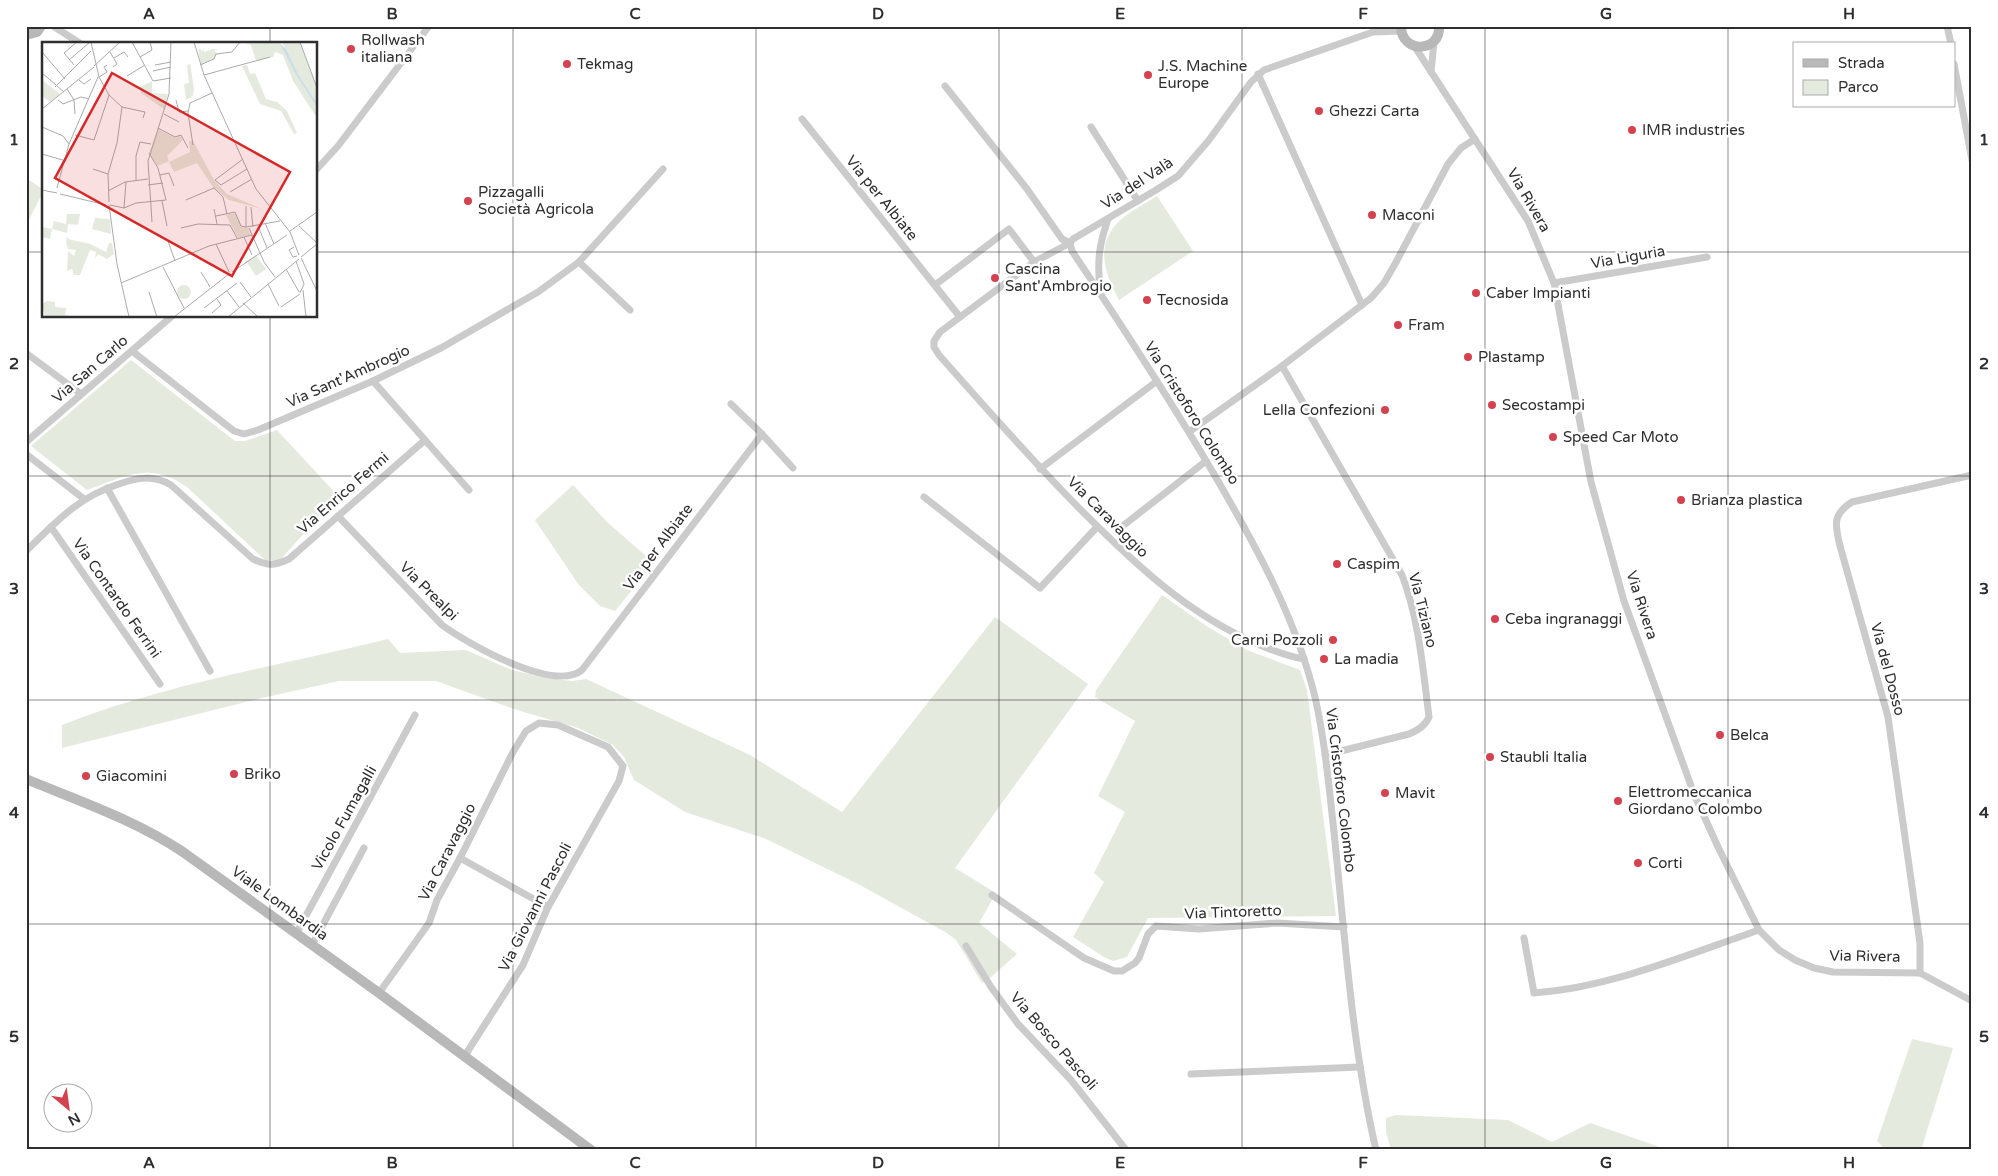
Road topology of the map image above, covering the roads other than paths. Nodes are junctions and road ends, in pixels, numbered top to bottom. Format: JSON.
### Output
{"nodes":[{"id":1,"x":41,"y":26,"type":"edge"},
{"id":2,"x":53,"y":26,"type":"edge"},
{"id":3,"x":429,"y":26,"type":"edge"},
{"id":4,"x":1380,"y":26,"type":"edge"},
{"id":5,"x":1947,"y":26,"type":"edge"},
{"id":6,"x":1440,"y":27,"type":"edge"},
{"id":7,"x":1401,"y":28,"type":"edge"},
{"id":8,"x":1373,"y":32,"type":"junction"},
{"id":9,"x":26,"y":35,"type":"edge"},
{"id":10,"x":78,"y":42,"type":"edge"},
{"id":11,"x":1434,"y":42,"type":"junction"},
{"id":12,"x":1950,"y":42,"type":"edge"},
{"id":13,"x":1415,"y":47,"type":"junction"},
{"id":14,"x":1431,"y":73,"type":"junction"},
{"id":15,"x":1258,"y":74,"type":"junction"},
{"id":16,"x":1956,"y":75,"type":"edge"},
{"id":17,"x":945,"y":86,"type":"dead end"},
{"id":18,"x":802,"y":120,"type":"dead end"},
{"id":19,"x":1091,"y":127,"type":"dead end"},
{"id":20,"x":1475,"y":139,"type":"junction"},
{"id":21,"x":1972,"y":160,"type":"edge"},
{"id":22,"x":318,"y":168,"type":"edge"},
{"id":23,"x":663,"y":169,"type":"dead end"},
{"id":24,"x":1138,"y":201,"type":"junction"},
{"id":25,"x":1108,"y":219,"type":"junction"},
{"id":26,"x":1070,"y":243,"type":"junction"},
{"id":27,"x":1707,"y":257,"type":"dead end"},
{"id":28,"x":579,"y":262,"type":"junction"},
{"id":29,"x":1034,"y":262,"type":"junction"},
{"id":30,"x":1554,"y":283,"type":"junction"},
{"id":31,"x":935,"y":286,"type":"junction"},
{"id":32,"x":1100,"y":291,"type":"junction"},
{"id":33,"x":1362,"y":305,"type":"junction"},
{"id":34,"x":630,"y":310,"type":"dead end"},
{"id":35,"x":170,"y":318,"type":"edge"},
{"id":36,"x":960,"y":318,"type":"junction"},
{"id":37,"x":934,"y":344,"type":"joint"},
{"id":38,"x":132,"y":351,"type":"junction"},
{"id":39,"x":26,"y":353,"type":"edge"},
{"id":40,"x":1282,"y":366,"type":"junction"},
{"id":41,"x":373,"y":381,"type":"junction"},
{"id":42,"x":1157,"y":382,"type":"junction"},
{"id":43,"x":81,"y":394,"type":"junction"},
{"id":44,"x":731,"y":404,"type":"dead end"},
{"id":45,"x":1189,"y":432,"type":"junction"},
{"id":46,"x":762,"y":434,"type":"junction"},
{"id":47,"x":426,"y":440,"type":"junction"},
{"id":48,"x":26,"y":442,"type":"edge"},
{"id":49,"x":26,"y":454,"type":"edge"},
{"id":50,"x":1206,"y":461,"type":"junction"},
{"id":51,"x":793,"y":468,"type":"dead end"},
{"id":52,"x":1040,"y":469,"type":"junction"},
{"id":53,"x":1972,"y":475,"type":"edge"},
{"id":54,"x":107,"y":488,"type":"junction"},
{"id":55,"x":469,"y":490,"type":"dead end"},
{"id":56,"x":924,"y":498,"type":"dead end"},
{"id":57,"x":84,"y":499,"type":"junction"},
{"id":58,"x":338,"y":516,"type":"junction"},
{"id":59,"x":1124,"y":525,"type":"dead end"},
{"id":60,"x":51,"y":527,"type":"junction"},
{"id":61,"x":1098,"y":527,"type":"junction"},
{"id":62,"x":26,"y":551,"type":"edge"},
{"id":63,"x":1304,"y":659,"type":"junction"},
{"id":64,"x":210,"y":671,"type":"dead end"},
{"id":65,"x":574,"y":676,"type":"joint"},
{"id":66,"x":160,"y":684,"type":"dead end"},
{"id":67,"x":415,"y":715,"type":"dead end"},
{"id":68,"x":539,"y":723,"type":"joint"},
{"id":69,"x":1325,"y":754,"type":"junction"},
{"id":70,"x":26,"y":779,"type":"edge"},
{"id":71,"x":364,"y":848,"type":"dead end"},
{"id":72,"x":460,"y":858,"type":"junction"},
{"id":73,"x":992,"y":895,"type":"dead end"},
{"id":74,"x":548,"y":907,"type":"junction"},
{"id":75,"x":1344,"y":927,"type":"junction"},
{"id":76,"x":1759,"y":930,"type":"junction"},
{"id":77,"x":296,"y":934,"type":"junction"},
{"id":78,"x":1524,"y":938,"type":"dead end"},
{"id":79,"x":312,"y":945,"type":"junction"},
{"id":80,"x":966,"y":946,"type":"dead end"},
{"id":81,"x":1920,"y":973,"type":"junction"},
{"id":82,"x":379,"y":993,"type":"junction"},
{"id":83,"x":1972,"y":1001,"type":"edge"},
{"id":84,"x":464,"y":1057,"type":"junction"},
{"id":85,"x":1360,"y":1067,"type":"junction"},
{"id":86,"x":1191,"y":1074,"type":"dead end"},
{"id":87,"x":591,"y":1150,"type":"edge"},
{"id":88,"x":1126,"y":1150,"type":"edge"},
{"id":89,"x":1376,"y":1150,"type":"edge"}],
"edges":[{"from":1,"to":9,"type":"main road"},
{"from":2,"to":10,"type":"street"},
{"from":3,"to":22,"type":"street"},
{"from":4,"to":8,"type":"street","name":"Via del Valà"},
{"from":5,"to":12,"type":"street"},
{"from":6,"to":11,"type":"main road"},
{"from":7,"to":8,"type":"street","name":"Via del Valà"},
{"from":7,"to":13,"type":"main road"},
{"from":8,"to":15,"type":"street","name":"Via del Valà"},
{"from":11,"to":13,"type":"main road"},
{"from":11,"to":14,"type":"street"},
{"from":13,"to":14,"type":"street","name":"Via Rivera"},
{"from":14,"to":20,"type":"street","name":"Via Rivera"},
{"from":15,"to":24,"type":"street","name":"Via del Valà"},
{"from":15,"to":33,"type":"street"},
{"from":16,"to":21,"type":"street"},
{"from":17,"to":26,"type":"street"},
{"from":18,"to":31,"type":"street","name":"Via per Albiate"},
{"from":19,"to":24,"type":"street"},
{"from":20,"to":30,"type":"street","name":"Via Rivera"},
{"from":20,"to":33,"type":"street"},
{"from":23,"to":28,"type":"street"},
{"from":24,"to":25,"type":"street","name":"Via del Valà"},
{"from":25,"to":26,"type":"street","name":"Via del Valà"},
{"from":25,"to":32,"type":"street","name":"Via Cristoforo Colombo"},
{"from":26,"to":29,"type":"street","name":"Via del Valà"},
{"from":26,"to":32,"type":"street"},
{"from":27,"to":30,"type":"street","name":"Via Liguria"},
{"from":28,"to":34,"type":"street"},
{"from":28,"to":41,"type":"street","name":"Via Sant'Ambrogio"},
{"from":29,"to":31,"type":"street"},
{"from":29,"to":36,"type":"street","name":"Via del Valà"},
{"from":30,"to":76,"type":"street","name":"Via Rivera"},
{"from":31,"to":36,"type":"street","name":"Via per Albiate"},
{"from":32,"to":42,"type":"street","name":"Via Cristoforo Colombo"},
{"from":33,"to":40,"type":"street"},
{"from":35,"to":38,"type":"street","name":"Via San Carlo"},
{"from":36,"to":37,"type":"street","name":"Via del Valà"},
{"from":37,"to":52,"type":"street","name":"Via Caravaggio"},
{"from":38,"to":41,"type":"street","name":"Via Sant'Ambrogio"},
{"from":38,"to":43,"type":"street","name":"Via San Carlo"},
{"from":39,"to":43,"type":"street"},
{"from":40,"to":45,"type":"street"},
{"from":40,"to":69,"type":"street","name":"Via Tiziano"},
{"from":41,"to":47,"type":"street"},
{"from":42,"to":45,"type":"street","name":"Via Cristoforo Colombo"},
{"from":42,"to":52,"type":"street"},
{"from":43,"to":48,"type":"street","name":"Via San Carlo"},
{"from":44,"to":46,"type":"street"},
{"from":45,"to":50,"type":"street","name":"Via Cristoforo Colombo"},
{"from":46,"to":51,"type":"street"},
{"from":46,"to":65,"type":"street","name":"Via per Albiate"},
{"from":47,"to":55,"type":"street"},
{"from":47,"to":58,"type":"street","name":"Via Enrico Fermi"},
{"from":49,"to":57,"type":"street"},
{"from":50,"to":59,"type":"street"},
{"from":50,"to":63,"type":"street","name":"Via Cristoforo Colombo"},
{"from":52,"to":61,"type":"street","name":"Via Caravaggio"},
{"from":53,"to":81,"type":"street","name":"Via del Dosso"},
{"from":54,"to":57,"type":"street"},
{"from":54,"to":58,"type":"street","name":"Via Enrico Fermi"},
{"from":54,"to":64,"type":"street"},
{"from":56,"to":61,"type":"street"},
{"from":57,"to":60,"type":"street"},
{"from":58,"to":65,"type":"street","name":"Via Prealpi"},
{"from":60,"to":62,"type":"street"},
{"from":60,"to":66,"type":"street","name":"Via Contardo Ferrini"},
{"from":61,"to":63,"type":"street","name":"Via Caravaggio"},
{"from":63,"to":69,"type":"street","name":"Via Cristoforo Colombo"},
{"from":67,"to":77,"type":"street","name":"Vicolo Fumagalli"},
{"from":68,"to":72,"type":"street","name":"Via Caravaggio"},
{"from":68,"to":74,"type":"street","name":"Via Giovanni Pascoli"},
{"from":69,"to":75,"type":"street","name":"Via Cristoforo Colombo"},
{"from":70,"to":77,"type":"main road","name":"Viale Lombardia"},
{"from":71,"to":79,"type":"street"},
{"from":72,"to":74,"type":"street"},
{"from":72,"to":82,"type":"street","name":"Via Caravaggio"},
{"from":73,"to":75,"type":"street","name":"Via Tintoretto"},
{"from":74,"to":84,"type":"street","name":"Via Giovanni Pascoli"},
{"from":75,"to":85,"type":"street","name":"Via Cristoforo Colombo"},
{"from":76,"to":78,"type":"street"},
{"from":76,"to":81,"type":"street","name":"Via Rivera"},
{"from":77,"to":79,"type":"main road","name":"Viale Lombardia"},
{"from":79,"to":82,"type":"main road","name":"Viale Lombardia"},
{"from":80,"to":88,"type":"street","name":"Via Bosco Pascoli"},
{"from":81,"to":83,"type":"street","name":"Via Rivera"},
{"from":82,"to":84,"type":"main road","name":"Viale Lombardia"},
{"from":84,"to":87,"type":"main road","name":"Viale Lombardia"},
{"from":85,"to":86,"type":"street"},
{"from":85,"to":89,"type":"street","name":"Via Cristoforo Colombo"}]}
